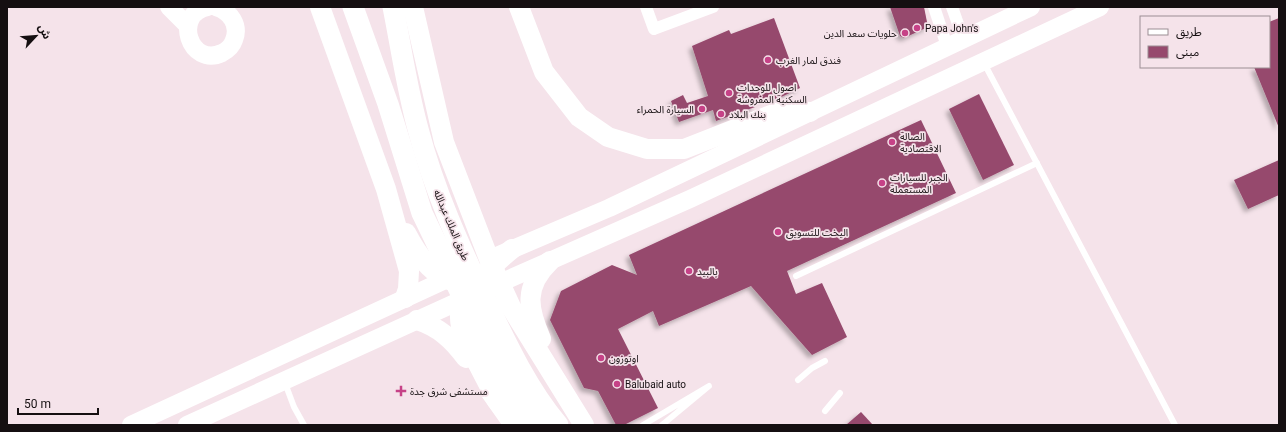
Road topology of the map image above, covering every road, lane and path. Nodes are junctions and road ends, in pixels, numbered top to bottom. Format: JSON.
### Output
{"nodes":[{"id":1,"x":168,"y":7,"type":"edge"},
{"id":2,"x":208,"y":7,"type":"edge"},
{"id":3,"x":320,"y":7,"type":"edge"},
{"id":4,"x":353,"y":7,"type":"edge"},
{"id":5,"x":393,"y":7,"type":"edge"},
{"id":6,"x":413,"y":7,"type":"edge"},
{"id":7,"x":519,"y":7,"type":"edge"},
{"id":8,"x":646,"y":7,"type":"edge"},
{"id":9,"x":713,"y":7,"type":"edge"},
{"id":10,"x":934,"y":7,"type":"edge"},
{"id":11,"x":952,"y":7,"type":"edge"},
{"id":12,"x":1031,"y":7,"type":"edge"},
{"id":13,"x":1100,"y":7,"type":"edge"},
{"id":14,"x":188,"y":26,"type":"junction"},
{"id":15,"x":963,"y":38,"type":"junction"},
{"id":16,"x":947,"y":46,"type":"junction"},
{"id":17,"x":984,"y":62,"type":"junction"},
{"id":18,"x":810,"y":112,"type":"junction"},
{"id":19,"x":1037,"y":163,"type":"junction"},
{"id":20,"x":455,"y":174,"type":"junction"},
{"id":21,"x":386,"y":189,"type":"junction"},
{"id":22,"x":512,"y":249,"type":"joint"},
{"id":23,"x":550,"y":261,"type":"junction"},
{"id":24,"x":494,"y":270,"type":"junction"},
{"id":25,"x":796,"y":276,"type":"dead end"},
{"id":26,"x":447,"y":278,"type":"junction"},
{"id":27,"x":472,"y":290,"type":"junction"},
{"id":28,"x":405,"y":298,"type":"junction"},
{"id":29,"x":417,"y":320,"type":"junction"},
{"id":30,"x":825,"y":361,"type":"dead end"},
{"id":31,"x":798,"y":380,"type":"dead end"},
{"id":32,"x":284,"y":381,"type":"junction"},
{"id":33,"x":560,"y":388,"type":"junction"},
{"id":34,"x":840,"y":394,"type":"dead end"},
{"id":35,"x":497,"y":401,"type":"junction"},
{"id":36,"x":825,"y":411,"type":"dead end"},
{"id":37,"x":585,"y":424,"type":"edge"},
{"id":38,"x":131,"y":425,"type":"edge"},
{"id":39,"x":187,"y":425,"type":"edge"},
{"id":40,"x":304,"y":425,"type":"edge"},
{"id":41,"x":514,"y":425,"type":"edge"},
{"id":42,"x":534,"y":425,"type":"edge"},
{"id":43,"x":558,"y":425,"type":"edge"},
{"id":44,"x":643,"y":425,"type":"edge"},
{"id":45,"x":662,"y":425,"type":"edge"},
{"id":46,"x":1175,"y":425,"type":"edge"}],
"edges":[{"from":1,"to":14,"type":"main road"},
{"from":2,"to":14,"type":"main road"},
{"from":2,"to":14,"type":"main road"},
{"from":3,"to":21,"type":"main road"},
{"from":4,"to":42,"type":"highway"},
{"from":5,"to":43,"type":"highway","name":"طريق الملك عبدالله"},
{"from":6,"to":20,"type":"main road"},
{"from":7,"to":18,"type":"main road"},
{"from":8,"to":9,"type":"street"},
{"from":10,"to":16,"type":"street"},
{"from":11,"to":15,"type":"street"},
{"from":12,"to":15,"type":"main road"},
{"from":13,"to":17,"type":"main road"},
{"from":15,"to":16,"type":"main road"},
{"from":16,"to":18,"type":"main road"},
{"from":17,"to":19,"type":"lane"},
{"from":17,"to":23,"type":"main road"},
{"from":18,"to":22,"type":"main road"},
{"from":19,"to":25,"type":"lane"},
{"from":19,"to":46,"type":"lane"},
{"from":20,"to":21,"type":"main road"},
{"from":20,"to":24,"type":"main road"},
{"from":21,"to":26,"type":"main road"},
{"from":21,"to":28,"type":"main road"},
{"from":22,"to":24,"type":"main road"},
{"from":23,"to":24,"type":"main road"},
{"from":23,"to":33,"type":"main road"},
{"from":24,"to":26,"type":"main road"},
{"from":24,"to":27,"type":"main road"},
{"from":24,"to":33,"type":"main road"},
{"from":26,"to":27,"type":"main road"},
{"from":26,"to":28,"type":"main road"},
{"from":27,"to":29,"type":"main road"},
{"from":27,"to":35,"type":"main road"},
{"from":28,"to":38,"type":"main road"},
{"from":29,"to":32,"type":"main road"},
{"from":29,"to":35,"type":"main road"},
{"from":30,"to":31,"type":"lane"},
{"from":32,"to":39,"type":"main road"},
{"from":32,"to":40,"type":"lane"},
{"from":33,"to":35,"type":"main road"},
{"from":33,"to":37,"type":"main road"},
{"from":34,"to":36,"type":"lane"},
{"from":35,"to":41,"type":"main road"},
{"from":44,"to":45,"type":"lane"}]}
